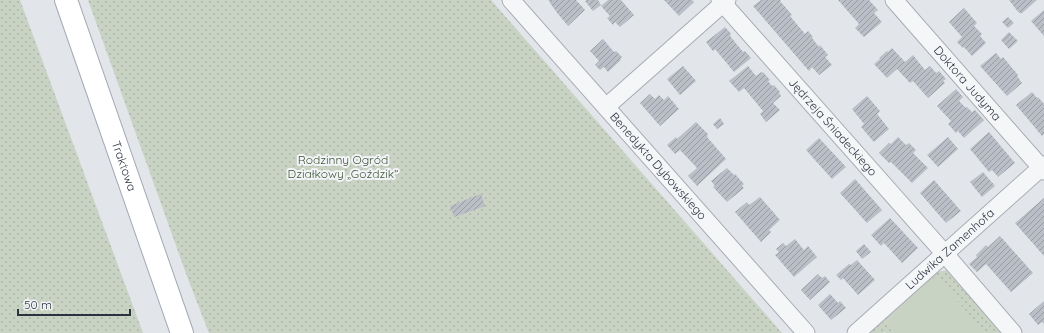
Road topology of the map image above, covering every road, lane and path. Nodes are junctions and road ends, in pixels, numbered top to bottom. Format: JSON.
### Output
{"nodes":[{"id":1,"x":66,"y":0,"type":"edge"},
{"id":2,"x":511,"y":0,"type":"edge"},
{"id":3,"x":894,"y":0,"type":"edge"},
{"id":4,"x":723,"y":1,"type":"edge"},
{"id":5,"x":606,"y":107,"type":"junction"},
{"id":6,"x":1043,"y":168,"type":"edge"},
{"id":7,"x":945,"y":254,"type":"junction"},
{"id":8,"x":182,"y":333,"type":"edge"},
{"id":9,"x":806,"y":333,"type":"edge"},
{"id":10,"x":856,"y":333,"type":"edge"},
{"id":11,"x":1013,"y":333,"type":"edge"}],
"edges":[{"from":1,"to":8,"type":"main road","name":"Traktowa"},
{"from":2,"to":5,"type":"street","name":"Benedykta Dybowskiego"},
{"from":3,"to":6,"type":"street","name":"Doktora Judyma"},
{"from":4,"to":5,"type":"street"},
{"from":4,"to":7,"type":"street","name":"Jędrzeja Śniadeckiego"},
{"from":5,"to":9,"type":"street","name":"Benedykta Dybowskiego"},
{"from":6,"to":7,"type":"street","name":"Ludwika Zamenhofa"},
{"from":7,"to":10,"type":"street","name":"Ludwika Zamenhofa"},
{"from":7,"to":11,"type":"street","name":"Jędrzeja Śniadeckiego"}]}
